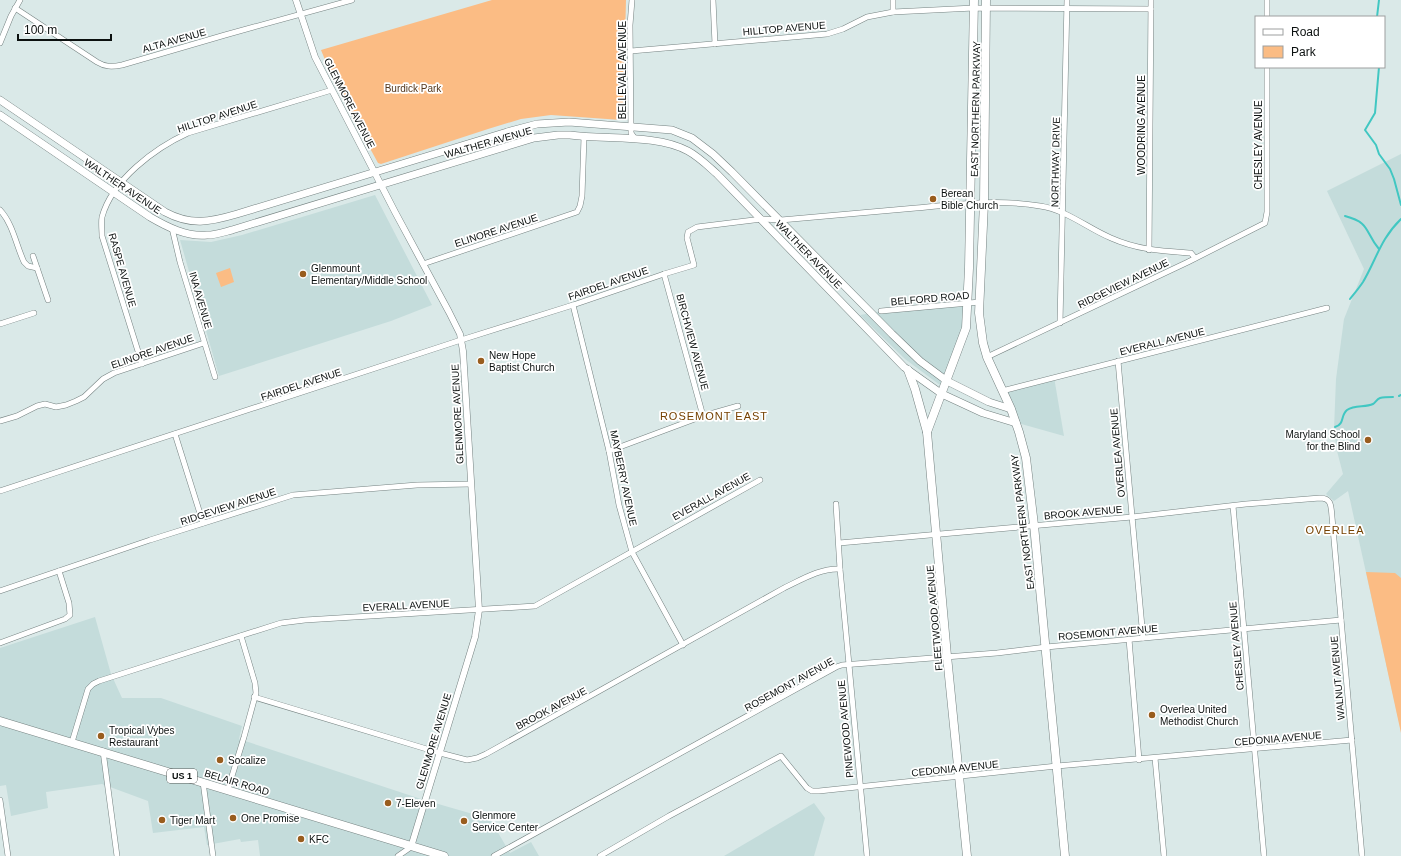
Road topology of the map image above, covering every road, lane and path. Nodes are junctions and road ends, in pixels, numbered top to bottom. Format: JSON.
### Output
{"nodes":[{"id":1,"x":20,"y":0,"type":"edge"},
{"id":2,"x":296,"y":0,"type":"edge"},
{"id":3,"x":352,"y":0,"type":"edge"},
{"id":4,"x":632,"y":0,"type":"edge"},
{"id":5,"x":713,"y":0,"type":"edge"},
{"id":6,"x":893,"y":0,"type":"edge"},
{"id":7,"x":1067,"y":0,"type":"edge"},
{"id":8,"x":1151,"y":0,"type":"edge"},
{"id":9,"x":1267,"y":0,"type":"edge"},
{"id":10,"x":974,"y":4,"type":"edge"},
{"id":11,"x":986,"y":4,"type":"edge"},
{"id":12,"x":15,"y":8,"type":"junction"},
{"id":13,"x":1067,"y":9,"type":"junction"},
{"id":14,"x":1151,"y":10,"type":"junction"},
{"id":15,"x":893,"y":12,"type":"junction"},
{"id":16,"x":300,"y":15,"type":"junction"},
{"id":17,"x":1267,"y":16,"type":"edge"},
{"id":18,"x":0,"y":43,"type":"edge"},
{"id":19,"x":715,"y":44,"type":"junction"},
{"id":20,"x":630,"y":51,"type":"junction"},
{"id":21,"x":1267,"y":68,"type":"edge"},
{"id":22,"x":332,"y":90,"type":"junction"},
{"id":23,"x":0,"y":100,"type":"edge"},
{"id":24,"x":972,"y":100,"type":"junction"},
{"id":25,"x":985,"y":101,"type":"junction"},
{"id":26,"x":0,"y":115,"type":"edge"},
{"id":27,"x":631,"y":127,"type":"junction"},
{"id":28,"x":584,"y":137,"type":"junction"},
{"id":29,"x":634,"y":139,"type":"junction"},
{"id":30,"x":375,"y":172,"type":"junction"},
{"id":31,"x":120,"y":182,"type":"junction"},
{"id":32,"x":382,"y":184,"type":"junction"},
{"id":33,"x":114,"y":193,"type":"junction"},
{"id":34,"x":970,"y":203,"type":"junction"},
{"id":35,"x":984,"y":203,"type":"junction"},
{"id":36,"x":0,"y":210,"type":"edge"},
{"id":37,"x":1063,"y":212,"type":"junction"},
{"id":38,"x":762,"y":219,"type":"junction"},
{"id":39,"x":781,"y":220,"type":"junction"},
{"id":40,"x":1266,"y":223,"type":"joint"},
{"id":41,"x":172,"y":228,"type":"junction"},
{"id":42,"x":1149,"y":250,"type":"junction"},
{"id":43,"x":33,"y":256,"type":"dead end"},
{"id":44,"x":1196,"y":258,"type":"junction"},
{"id":45,"x":423,"y":264,"type":"junction"},
{"id":46,"x":37,"y":268,"type":"junction"},
{"id":47,"x":664,"y":274,"type":"junction"},
{"id":48,"x":48,"y":300,"type":"dead end"},
{"id":49,"x":980,"y":302,"type":"junction"},
{"id":50,"x":968,"y":303,"type":"junction"},
{"id":51,"x":573,"y":305,"type":"junction"},
{"id":52,"x":1327,"y":308,"type":"dead end"},
{"id":53,"x":881,"y":311,"type":"dead end"},
{"id":54,"x":34,"y":313,"type":"dead end"},
{"id":55,"x":1060,"y":323,"type":"junction"},
{"id":56,"x":0,"y":324,"type":"edge"},
{"id":57,"x":461,"y":340,"type":"junction"},
{"id":58,"x":204,"y":343,"type":"junction"},
{"id":59,"x":987,"y":357,"type":"junction"},
{"id":60,"x":1118,"y":361,"type":"junction"},
{"id":61,"x":142,"y":364,"type":"junction"},
{"id":62,"x":908,"y":370,"type":"junction"},
{"id":63,"x":214,"y":377,"type":"dead end"},
{"id":64,"x":946,"y":381,"type":"junction"},
{"id":65,"x":1002,"y":391,"type":"junction"},
{"id":66,"x":942,"y":394,"type":"junction"},
{"id":67,"x":738,"y":406,"type":"dead end"},
{"id":68,"x":1011,"y":409,"type":"junction"},
{"id":69,"x":703,"y":416,"type":"junction"},
{"id":70,"x":0,"y":421,"type":"edge"},
{"id":71,"x":1016,"y":423,"type":"junction"},
{"id":72,"x":927,"y":432,"type":"junction"},
{"id":73,"x":175,"y":434,"type":"junction"},
{"id":74,"x":609,"y":451,"type":"junction"},
{"id":75,"x":760,"y":480,"type":"dead end"},
{"id":76,"x":471,"y":484,"type":"junction"},
{"id":77,"x":0,"y":492,"type":"edge"},
{"id":78,"x":1328,"y":500,"type":"joint"},
{"id":79,"x":836,"y":504,"type":"dead end"},
{"id":80,"x":1233,"y":506,"type":"junction"},
{"id":81,"x":1132,"y":517,"type":"junction"},
{"id":82,"x":203,"y":523,"type":"junction"},
{"id":83,"x":1034,"y":525,"type":"junction"},
{"id":84,"x":937,"y":535,"type":"junction"},
{"id":85,"x":839,"y":543,"type":"junction"},
{"id":86,"x":632,"y":552,"type":"junction"},
{"id":87,"x":840,"y":569,"type":"junction"},
{"id":88,"x":59,"y":571,"type":"junction"},
{"id":89,"x":0,"y":591,"type":"edge"},
{"id":90,"x":479,"y":610,"type":"junction"},
{"id":91,"x":1341,"y":620,"type":"junction"},
{"id":92,"x":1244,"y":628,"type":"junction"},
{"id":93,"x":241,"y":636,"type":"junction"},
{"id":94,"x":1143,"y":638,"type":"junction"},
{"id":95,"x":1129,"y":639,"type":"junction"},
{"id":96,"x":0,"y":643,"type":"edge"},
{"id":97,"x":683,"y":645,"type":"junction"},
{"id":98,"x":1046,"y":647,"type":"junction"},
{"id":99,"x":947,"y":656,"type":"junction"},
{"id":100,"x":848,"y":665,"type":"junction"},
{"id":101,"x":254,"y":697,"type":"junction"},
{"id":102,"x":0,"y":721,"type":"edge"},
{"id":103,"x":1352,"y":740,"type":"junction"},
{"id":104,"x":72,"y":742,"type":"junction"},
{"id":105,"x":1253,"y":749,"type":"junction"},
{"id":106,"x":103,"y":751,"type":"junction"},
{"id":107,"x":440,"y":753,"type":"junction"},
{"id":108,"x":1155,"y":758,"type":"junction"},
{"id":109,"x":1139,"y":760,"type":"junction"},
{"id":110,"x":1056,"y":766,"type":"junction"},
{"id":111,"x":960,"y":776,"type":"junction"},
{"id":112,"x":203,"y":782,"type":"junction"},
{"id":113,"x":860,"y":787,"type":"junction"},
{"id":114,"x":228,"y":790,"type":"junction"},
{"id":115,"x":0,"y":800,"type":"edge"},
{"id":116,"x":412,"y":847,"type":"junction"},
{"id":117,"x":8,"y":856,"type":"edge"},
{"id":118,"x":117,"y":856,"type":"edge"},
{"id":119,"x":213,"y":856,"type":"edge"},
{"id":120,"x":398,"y":856,"type":"edge"},
{"id":121,"x":408,"y":856,"type":"edge"},
{"id":122,"x":444,"y":856,"type":"edge"},
{"id":123,"x":494,"y":856,"type":"edge"},
{"id":124,"x":600,"y":856,"type":"edge"},
{"id":125,"x":867,"y":856,"type":"edge"},
{"id":126,"x":967,"y":856,"type":"edge"},
{"id":127,"x":1065,"y":856,"type":"edge"},
{"id":128,"x":1164,"y":856,"type":"edge"},
{"id":129,"x":1264,"y":856,"type":"edge"},
{"id":130,"x":1362,"y":856,"type":"edge"}],
"edges":[{"from":1,"to":12,"type":"street"},
{"from":2,"to":16,"type":"street","name":"GLENMORE AVENUE"},
{"from":3,"to":16,"type":"street","name":"ALTA AVENUE"},
{"from":4,"to":20,"type":"street","name":"BELLEVALE AVENUE"},
{"from":5,"to":19,"type":"street"},
{"from":6,"to":15,"type":"street"},
{"from":7,"to":13,"type":"street","name":"NORTHWAY DRIVE"},
{"from":8,"to":14,"type":"street","name":"WOODRING AVENUE"},
{"from":9,"to":17,"type":"street"},
{"from":10,"to":11,"type":"street","name":"HILLTOP AVENUE"},
{"from":10,"to":15,"type":"street","name":"HILLTOP AVENUE"},
{"from":10,"to":24,"type":"main road","name":"EAST NORTHERN PARKWAY"},
{"from":11,"to":13,"type":"street","name":"HILLTOP AVENUE"},
{"from":11,"to":25,"type":"main road","name":"EAST NORTHERN PARKWAY"},
{"from":12,"to":16,"type":"street","name":"ALTA AVENUE"},
{"from":12,"to":18,"type":"street"},
{"from":13,"to":14,"type":"street","name":"HILLTOP AVENUE"},
{"from":13,"to":37,"type":"street","name":"NORTHWAY DRIVE"},
{"from":14,"to":42,"type":"street","name":"WOODRING AVENUE"},
{"from":15,"to":19,"type":"street","name":"HILLTOP AVENUE"},
{"from":16,"to":22,"type":"street","name":"GLENMORE AVENUE"},
{"from":19,"to":20,"type":"street","name":"HILLTOP AVENUE"},
{"from":20,"to":27,"type":"street","name":"BELLEVALE AVENUE"},
{"from":21,"to":40,"type":"street","name":"CHESLEY AVENUE"},
{"from":22,"to":30,"type":"street","name":"GLENMORE AVENUE"},
{"from":22,"to":31,"type":"street","name":"HILLTOP AVENUE"},
{"from":23,"to":31,"type":"main road","name":"WALTHER AVENUE"},
{"from":24,"to":25,"type":"main road"},
{"from":24,"to":34,"type":"main road","name":"EAST NORTHERN PARKWAY"},
{"from":25,"to":35,"type":"main road","name":"EAST NORTHERN PARKWAY"},
{"from":26,"to":33,"type":"main road","name":"WALTHER AVENUE"},
{"from":27,"to":29,"type":"street","name":"BELLEVALE AVENUE"},
{"from":27,"to":30,"type":"main road","name":"WALTHER AVENUE"},
{"from":27,"to":39,"type":"main road","name":"WALTHER AVENUE"},
{"from":28,"to":29,"type":"main road","name":"WALTHER AVENUE"},
{"from":28,"to":32,"type":"main road","name":"WALTHER AVENUE"},
{"from":28,"to":45,"type":"street","name":"ELINORE AVENUE"},
{"from":29,"to":38,"type":"main road","name":"WALTHER AVENUE"},
{"from":30,"to":31,"type":"main road","name":"WALTHER AVENUE"},
{"from":30,"to":32,"type":"street","name":"GLENMORE AVENUE"},
{"from":31,"to":33,"type":"street","name":"RASPE AVENUE"},
{"from":32,"to":41,"type":"main road","name":"WALTHER AVENUE"},
{"from":32,"to":45,"type":"street","name":"GLENMORE AVENUE"},
{"from":33,"to":41,"type":"main road","name":"WALTHER AVENUE"},
{"from":33,"to":61,"type":"street","name":"RASPE AVENUE"},
{"from":34,"to":35,"type":"street","name":"FAIRDEL AVENUE"},
{"from":34,"to":39,"type":"street","name":"FAIRDEL AVENUE"},
{"from":34,"to":50,"type":"main road","name":"EAST NORTHERN PARKWAY"},
{"from":35,"to":37,"type":"street","name":"FAIRDEL AVENUE"},
{"from":35,"to":49,"type":"main road","name":"EAST NORTHERN PARKWAY"},
{"from":36,"to":46,"type":"street"},
{"from":37,"to":42,"type":"street","name":"FAIRDEL AVENUE"},
{"from":37,"to":55,"type":"street","name":"NORTHWAY DRIVE"},
{"from":38,"to":39,"type":"street","name":"FAIRDEL AVENUE"},
{"from":38,"to":47,"type":"street","name":"FAIRDEL AVENUE"},
{"from":38,"to":62,"type":"main road","name":"WALTHER AVENUE"},
{"from":39,"to":64,"type":"main road","name":"WALTHER AVENUE"},
{"from":40,"to":44,"type":"street","name":"RIDGEVIEW AVENUE"},
{"from":41,"to":58,"type":"street","name":"INA AVENUE"},
{"from":42,"to":44,"type":"street","name":"FAIRDEL AVENUE"},
{"from":43,"to":46,"type":"street"},
{"from":44,"to":55,"type":"street","name":"RIDGEVIEW AVENUE"},
{"from":45,"to":57,"type":"street","name":"GLENMORE AVENUE"},
{"from":46,"to":48,"type":"street"},
{"from":47,"to":51,"type":"street","name":"FAIRDEL AVENUE"},
{"from":47,"to":69,"type":"street","name":"BIRCHVIEW AVENUE"},
{"from":49,"to":50,"type":"street","name":"BELFORD ROAD"},
{"from":49,"to":59,"type":"main road","name":"EAST NORTHERN PARKWAY"},
{"from":50,"to":53,"type":"street","name":"BELFORD ROAD"},
{"from":50,"to":64,"type":"main road","name":"EAST NORTHERN PARKWAY"},
{"from":51,"to":57,"type":"street","name":"FAIRDEL AVENUE"},
{"from":51,"to":74,"type":"street","name":"MAYBERRY AVENUE"},
{"from":52,"to":60,"type":"street","name":"EVERALL AVENUE"},
{"from":54,"to":56,"type":"street"},
{"from":55,"to":59,"type":"street","name":"RIDGEVIEW AVENUE"},
{"from":57,"to":73,"type":"street","name":"FAIRDEL AVENUE"},
{"from":57,"to":76,"type":"street","name":"GLENMORE AVENUE"},
{"from":58,"to":61,"type":"street","name":"ELINORE AVENUE"},
{"from":58,"to":63,"type":"street","name":"INA AVENUE"},
{"from":59,"to":65,"type":"main road","name":"EAST NORTHERN PARKWAY"},
{"from":60,"to":65,"type":"street","name":"EVERALL AVENUE"},
{"from":60,"to":81,"type":"street","name":"OVERLEA AVENUE"},
{"from":61,"to":70,"type":"street","name":"ELINORE AVENUE"},
{"from":62,"to":66,"type":"main road","name":"WALTHER AVENUE"},
{"from":62,"to":72,"type":"main road"},
{"from":64,"to":66,"type":"main road","name":"FLEETWOOD AVENUE"},
{"from":64,"to":68,"type":"main road","name":"WALTHER AVENUE"},
{"from":65,"to":68,"type":"main road","name":"EAST NORTHERN PARKWAY"},
{"from":66,"to":71,"type":"main road","name":"WALTHER AVENUE"},
{"from":66,"to":72,"type":"main road","name":"FLEETWOOD AVENUE"},
{"from":67,"to":69,"type":"street"},
{"from":68,"to":71,"type":"main road","name":"EAST NORTHERN PARKWAY"},
{"from":69,"to":74,"type":"street"},
{"from":71,"to":83,"type":"main road","name":"EAST NORTHERN PARKWAY"},
{"from":72,"to":84,"type":"main road","name":"FLEETWOOD AVENUE"},
{"from":73,"to":77,"type":"street","name":"FAIRDEL AVENUE"},
{"from":73,"to":82,"type":"street"},
{"from":74,"to":86,"type":"street","name":"MAYBERRY AVENUE"},
{"from":75,"to":86,"type":"street","name":"EVERALL AVENUE"},
{"from":76,"to":82,"type":"street","name":"RIDGEVIEW AVENUE"},
{"from":76,"to":90,"type":"street","name":"GLENMORE AVENUE"},
{"from":78,"to":80,"type":"street","name":"BROOK AVENUE"},
{"from":78,"to":91,"type":"street","name":"WALNUT AVENUE"},
{"from":79,"to":85,"type":"street","name":"PINEWOOD AVENUE"},
{"from":80,"to":81,"type":"street","name":"BROOK AVENUE"},
{"from":80,"to":92,"type":"street","name":"CHESLEY AVENUE"},
{"from":81,"to":83,"type":"street","name":"BROOK AVENUE"},
{"from":81,"to":94,"type":"street","name":"OVERLEA AVENUE"},
{"from":82,"to":88,"type":"street","name":"RIDGEVIEW AVENUE"},
{"from":83,"to":84,"type":"street","name":"BROOK AVENUE"},
{"from":83,"to":98,"type":"main road","name":"EAST NORTHERN PARKWAY"},
{"from":84,"to":85,"type":"street","name":"BROOK AVENUE"},
{"from":84,"to":99,"type":"main road","name":"FLEETWOOD AVENUE"},
{"from":85,"to":87,"type":"street","name":"PINEWOOD AVENUE"},
{"from":86,"to":90,"type":"street","name":"EVERALL AVENUE"},
{"from":86,"to":97,"type":"street","name":"MAYBERRY AVENUE"},
{"from":87,"to":97,"type":"street","name":"BROOK AVENUE"},
{"from":87,"to":100,"type":"street","name":"PINEWOOD AVENUE"},
{"from":88,"to":89,"type":"street","name":"RIDGEVIEW AVENUE"},
{"from":88,"to":96,"type":"street"},
{"from":90,"to":93,"type":"street","name":"EVERALL AVENUE"},
{"from":90,"to":107,"type":"street","name":"GLENMORE AVENUE"},
{"from":91,"to":92,"type":"street","name":"ROSEMONT AVENUE"},
{"from":91,"to":103,"type":"street","name":"WALNUT AVENUE"},
{"from":92,"to":94,"type":"street","name":"ROSEMONT AVENUE"},
{"from":92,"to":105,"type":"street","name":"CHESLEY AVENUE"},
{"from":93,"to":101,"type":"street"},
{"from":93,"to":104,"type":"street","name":"EVERALL AVENUE"},
{"from":94,"to":95,"type":"street","name":"ROSEMONT AVENUE"},
{"from":95,"to":98,"type":"street","name":"ROSEMONT AVENUE"},
{"from":95,"to":109,"type":"street"},
{"from":97,"to":107,"type":"street","name":"BROOK AVENUE"},
{"from":98,"to":99,"type":"street","name":"ROSEMONT AVENUE"},
{"from":98,"to":110,"type":"main road","name":"EAST NORTHERN PARKWAY"},
{"from":99,"to":100,"type":"street","name":"ROSEMONT AVENUE"},
{"from":99,"to":111,"type":"main road","name":"FLEETWOOD AVENUE"},
{"from":100,"to":113,"type":"street","name":"PINEWOOD AVENUE"},
{"from":100,"to":123,"type":"street","name":"ROSEMONT AVENUE"},
{"from":101,"to":107,"type":"street","name":"BROOK AVENUE"},
{"from":101,"to":114,"type":"street"},
{"from":102,"to":104,"type":"main road","name":"BELAIR ROAD","number":"US 1"},
{"from":103,"to":105,"type":"street","name":"CEDONIA AVENUE"},
{"from":103,"to":130,"type":"street","name":"WALNUT AVENUE"},
{"from":104,"to":106,"type":"main road","name":"BELAIR ROAD","number":"US 1"},
{"from":105,"to":108,"type":"street","name":"CEDONIA AVENUE"},
{"from":105,"to":129,"type":"street","name":"CHESLEY AVENUE"},
{"from":106,"to":112,"type":"main road","name":"BELAIR ROAD","number":"US 1"},
{"from":106,"to":118,"type":"street"},
{"from":107,"to":116,"type":"street","name":"GLENMORE AVENUE"},
{"from":108,"to":109,"type":"street","name":"CEDONIA AVENUE"},
{"from":108,"to":128,"type":"street"},
{"from":109,"to":110,"type":"street","name":"CEDONIA AVENUE"},
{"from":110,"to":111,"type":"street","name":"CEDONIA AVENUE"},
{"from":110,"to":127,"type":"main road","name":"EAST NORTHERN PARKWAY"},
{"from":111,"to":113,"type":"street","name":"CEDONIA AVENUE"},
{"from":111,"to":126,"type":"main road","name":"FLEETWOOD AVENUE"},
{"from":112,"to":114,"type":"main road","name":"BELAIR ROAD","number":"US 1"},
{"from":112,"to":119,"type":"street"},
{"from":113,"to":124,"type":"street","name":"CEDONIA AVENUE"},
{"from":113,"to":125,"type":"street","name":"PINEWOOD AVENUE"},
{"from":114,"to":116,"type":"main road","name":"BELAIR ROAD","number":"US 1"},
{"from":115,"to":117,"type":"street"},
{"from":116,"to":120,"type":"street"},
{"from":116,"to":121,"type":"street","name":"GLENMORE AVENUE"},
{"from":116,"to":122,"type":"main road","name":"BELAIR ROAD","number":"US 1"}]}
